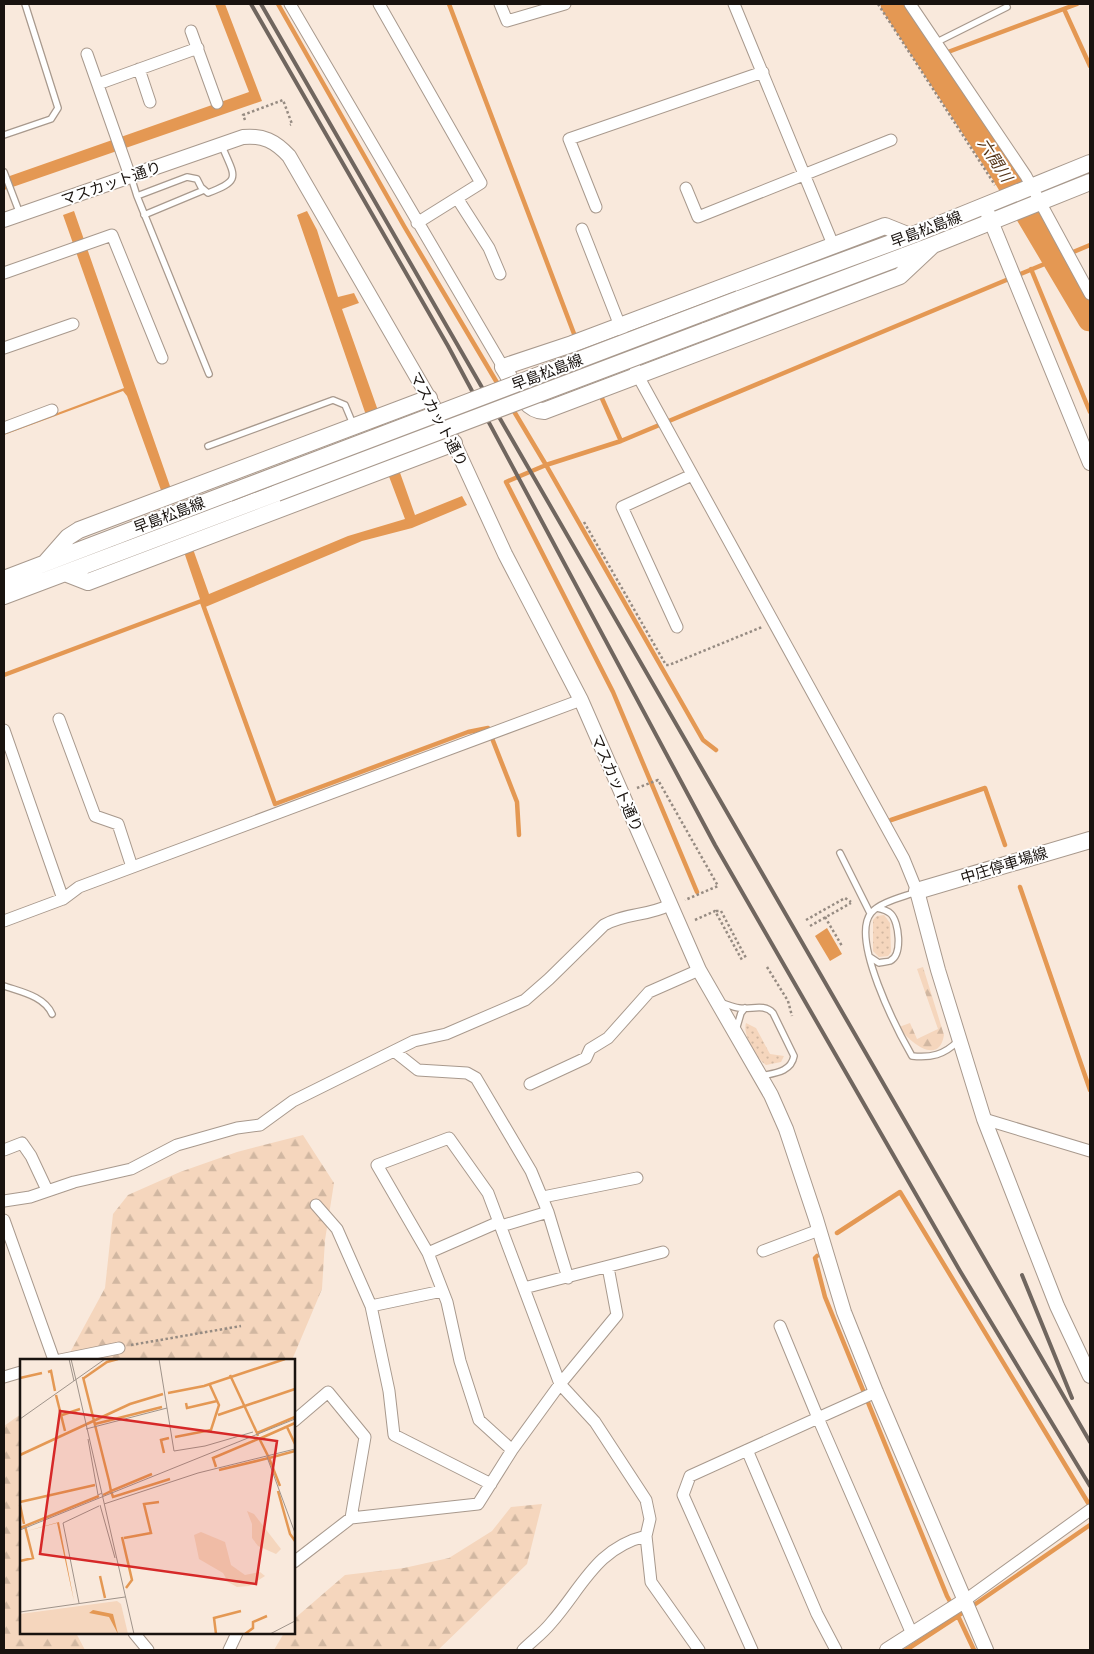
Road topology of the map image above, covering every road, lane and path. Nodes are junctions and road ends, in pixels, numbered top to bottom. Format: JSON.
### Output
{"nodes":[{"id":1,"x":25,"y":4,"type":"edge"},
{"id":2,"x":290,"y":4,"type":"edge"},
{"id":3,"x":379,"y":4,"type":"edge"},
{"id":4,"x":500,"y":4,"type":"edge"},
{"id":5,"x":565,"y":4,"type":"edge"},
{"id":6,"x":734,"y":4,"type":"edge"},
{"id":7,"x":878,"y":4,"type":"edge"},
{"id":8,"x":910,"y":4,"type":"edge"},
{"id":9,"x":1008,"y":7,"type":"dead end"},
{"id":10,"x":191,"y":32,"type":"dead end"},
{"id":11,"x":935,"y":43,"type":"junction"},
{"id":12,"x":198,"y":48,"type":"junction"},
{"id":13,"x":87,"y":54,"type":"dead end"},
{"id":14,"x":138,"y":69,"type":"junction"},
{"id":15,"x":762,"y":72,"type":"junction"},
{"id":16,"x":98,"y":84,"type":"junction"},
{"id":17,"x":150,"y":102,"type":"dead end"},
{"id":18,"x":217,"y":103,"type":"dead end"},
{"id":19,"x":245,"y":120,"type":"dead end"},
{"id":20,"x":290,"y":125,"type":"dead end"},
{"id":21,"x":4,"y":135,"type":"edge"},
{"id":22,"x":891,"y":140,"type":"dead end"},
{"id":23,"x":221,"y":144,"type":"junction"},
{"id":24,"x":1090,"y":162,"type":"edge"},
{"id":25,"x":5,"y":174,"type":"edge"},
{"id":26,"x":130,"y":176,"type":"junction"},
{"id":27,"x":805,"y":176,"type":"junction"},
{"id":28,"x":1090,"y":182,"type":"edge"},
{"id":29,"x":1028,"y":187,"type":"junction"},
{"id":30,"x":686,"y":188,"type":"dead end"},
{"id":31,"x":204,"y":190,"type":"junction"},
{"id":32,"x":1001,"y":193,"type":"junction"},
{"id":33,"x":137,"y":196,"type":"junction"},
{"id":34,"x":457,"y":198,"type":"junction"},
{"id":35,"x":1038,"y":203,"type":"junction"},
{"id":36,"x":984,"y":206,"type":"junction"},
{"id":37,"x":596,"y":207,"type":"dead end"},
{"id":38,"x":20,"y":214,"type":"junction"},
{"id":39,"x":144,"y":214,"type":"junction"},
{"id":40,"x":4,"y":220,"type":"edge"},
{"id":41,"x":991,"y":222,"type":"junction"},
{"id":42,"x":108,"y":223,"type":"dead end"},
{"id":43,"x":417,"y":224,"type":"junction"},
{"id":44,"x":582,"y":229,"type":"dead end"},
{"id":45,"x":112,"y":234,"type":"junction"},
{"id":46,"x":910,"y":236,"type":"junction"},
{"id":47,"x":933,"y":245,"type":"junction"},
{"id":48,"x":834,"y":247,"type":"junction"},
{"id":49,"x":4,"y":273,"type":"edge"},
{"id":50,"x":500,"y":274,"type":"dead end"},
{"id":51,"x":1090,"y":294,"type":"edge"},
{"id":52,"x":73,"y":324,"type":"dead end"},
{"id":53,"x":620,"y":326,"type":"junction"},
{"id":54,"x":4,"y":348,"type":"edge"},
{"id":55,"x":162,"y":358,"type":"dead end"},
{"id":56,"x":503,"y":367,"type":"junction"},
{"id":57,"x":209,"y":374,"type":"dead end"},
{"id":58,"x":638,"y":376,"type":"junction"},
{"id":59,"x":429,"y":398,"type":"junction"},
{"id":60,"x":52,"y":410,"type":"dead end"},
{"id":61,"x":360,"y":424,"type":"junction"},
{"id":62,"x":4,"y":428,"type":"edge"},
{"id":63,"x":454,"y":444,"type":"junction"},
{"id":64,"x":208,"y":446,"type":"dead end"},
{"id":65,"x":1090,"y":463,"type":"edge"},
{"id":66,"x":692,"y":475,"type":"junction"},
{"id":67,"x":46,"y":562,"type":"junction"},
{"id":68,"x":65,"y":573,"type":"junction"},
{"id":69,"x":4,"y":578,"type":"edge"},
{"id":70,"x":4,"y":596,"type":"edge"},
{"id":71,"x":677,"y":627,"type":"dead end"},
{"id":72,"x":581,"y":700,"type":"junction"},
{"id":73,"x":59,"y":719,"type":"dead end"},
{"id":74,"x":4,"y":730,"type":"edge"},
{"id":75,"x":637,"y":788,"type":"dead end"},
{"id":76,"x":1090,"y":840,"type":"edge"},
{"id":77,"x":840,"y":853,"type":"dead end"},
{"id":78,"x":132,"y":868,"type":"junction"},
{"id":79,"x":917,"y":891,"type":"junction"},
{"id":80,"x":63,"y":899,"type":"junction"},
{"id":81,"x":685,"y":900,"type":"dead end"},
{"id":82,"x":669,"y":905,"type":"junction"},
{"id":83,"x":877,"y":908,"type":"junction"},
{"id":84,"x":715,"y":911,"type":"junction"},
{"id":85,"x":870,"y":913,"type":"junction"},
{"id":86,"x":825,"y":917,"type":"junction"},
{"id":87,"x":695,"y":920,"type":"dead end"},
{"id":88,"x":806,"y":920,"type":"dead end"},
{"id":89,"x":4,"y":921,"type":"edge"},
{"id":90,"x":810,"y":926,"type":"dead end"},
{"id":91,"x":842,"y":946,"type":"dead end"},
{"id":92,"x":868,"y":954,"type":"junction"},
{"id":93,"x":746,"y":958,"type":"dead end"},
{"id":94,"x":742,"y":960,"type":"dead end"},
{"id":95,"x":768,"y":967,"type":"dead end"},
{"id":96,"x":699,"y":970,"type":"junction"},
{"id":97,"x":4,"y":986,"type":"edge"},
{"id":98,"x":717,"y":1001,"type":"junction"},
{"id":99,"x":746,"y":1008,"type":"junction"},
{"id":100,"x":52,"y":1014,"type":"dead end"},
{"id":101,"x":792,"y":1016,"type":"dead end"},
{"id":102,"x":735,"y":1032,"type":"junction"},
{"id":103,"x":959,"y":1039,"type":"junction"},
{"id":104,"x":394,"y":1051,"type":"junction"},
{"id":105,"x":761,"y":1076,"type":"junction"},
{"id":106,"x":530,"y":1084,"type":"dead end"},
{"id":107,"x":984,"y":1119,"type":"junction"},
{"id":108,"x":4,"y":1150,"type":"edge"},
{"id":109,"x":1090,"y":1151,"type":"edge"},
{"id":110,"x":637,"y":1178,"type":"dead end"},
{"id":111,"x":47,"y":1190,"type":"junction"},
{"id":112,"x":543,"y":1197,"type":"junction"},
{"id":113,"x":4,"y":1201,"type":"edge"},
{"id":114,"x":316,"y":1205,"type":"dead end"},
{"id":115,"x":548,"y":1212,"type":"junction"},
{"id":116,"x":4,"y":1220,"type":"edge"},
{"id":117,"x":500,"y":1224,"type":"junction"},
{"id":118,"x":819,"y":1230,"type":"junction"},
{"id":119,"x":763,"y":1251,"type":"dead end"},
{"id":120,"x":663,"y":1252,"type":"dead end"},
{"id":121,"x":428,"y":1253,"type":"junction"},
{"id":122,"x":608,"y":1267,"type":"junction"},
{"id":123,"x":568,"y":1278,"type":"junction"},
{"id":124,"x":524,"y":1288,"type":"junction"},
{"id":125,"x":442,"y":1291,"type":"junction"},
{"id":126,"x":371,"y":1306,"type":"junction"},
{"id":127,"x":241,"y":1326,"type":"dead end"},
{"id":128,"x":780,"y":1326,"type":"dead end"},
{"id":129,"x":120,"y":1348,"type":"joint"},
{"id":130,"x":54,"y":1359,"type":"edge"},
{"id":131,"x":65,"y":1359,"type":"edge"},
{"id":132,"x":20,"y":1372,"type":"edge"},
{"id":133,"x":1090,"y":1376,"type":"edge"},
{"id":134,"x":4,"y":1377,"type":"edge"},
{"id":135,"x":560,"y":1384,"type":"junction"},
{"id":136,"x":869,"y":1395,"type":"junction"},
{"id":137,"x":818,"y":1418,"type":"junction"},
{"id":138,"x":295,"y":1419,"type":"edge"},
{"id":139,"x":512,"y":1450,"type":"junction"},
{"id":140,"x":747,"y":1450,"type":"junction"},
{"id":141,"x":490,"y":1484,"type":"junction"},
{"id":142,"x":1090,"y":1510,"type":"edge"},
{"id":143,"x":351,"y":1518,"type":"junction"},
{"id":144,"x":646,"y":1536,"type":"junction"},
{"id":145,"x":295,"y":1561,"type":"edge"},
{"id":146,"x":961,"y":1607,"type":"junction"},
{"id":147,"x":135,"y":1634,"type":"edge"},
{"id":148,"x":237,"y":1634,"type":"edge"},
{"id":149,"x":912,"y":1634,"type":"junction"},
{"id":150,"x":148,"y":1650,"type":"edge"},
{"id":151,"x":229,"y":1650,"type":"edge"},
{"id":152,"x":523,"y":1650,"type":"edge"},
{"id":153,"x":699,"y":1650,"type":"edge"},
{"id":154,"x":752,"y":1650,"type":"edge"},
{"id":155,"x":836,"y":1650,"type":"edge"},
{"id":156,"x":887,"y":1650,"type":"edge"},
{"id":157,"x":986,"y":1650,"type":"edge"}],
"edges":[{"from":1,"to":21,"type":"lane"},
{"from":2,"to":43,"type":"street"},
{"from":3,"to":34,"type":"street"},
{"from":4,"to":5,"type":"street"},
{"from":6,"to":15,"type":"street"},
{"from":7,"to":32,"type":"path"},
{"from":8,"to":11,"type":"street"},
{"from":9,"to":11,"type":"lane"},
{"from":10,"to":12,"type":"street"},
{"from":11,"to":29,"type":"street"},
{"from":12,"to":14,"type":"street"},
{"from":12,"to":18,"type":"street"},
{"from":13,"to":16,"type":"street"},
{"from":14,"to":16,"type":"street"},
{"from":14,"to":17,"type":"street"},
{"from":15,"to":27,"type":"street"},
{"from":15,"to":37,"type":"street"},
{"from":16,"to":26,"type":"street"},
{"from":19,"to":20,"type":"path"},
{"from":22,"to":27,"type":"street"},
{"from":23,"to":26,"type":"street","name":"マスカット通り"},
{"from":23,"to":31,"type":"lane"},
{"from":23,"to":59,"type":"street","name":"マスカット通り"},
{"from":24,"to":29,"type":"main road","name":"早島松島線"},
{"from":25,"to":38,"type":"lane"},
{"from":26,"to":33,"type":"lane"},
{"from":26,"to":38,"type":"street","name":"マスカット通り"},
{"from":27,"to":30,"type":"street"},
{"from":27,"to":48,"type":"street"},
{"from":28,"to":35,"type":"main road","name":"早島松島線"},
{"from":29,"to":32,"type":"main road","name":"早島松島線"},
{"from":29,"to":35,"type":"street"},
{"from":31,"to":33,"type":"lane"},
{"from":31,"to":39,"type":"lane"},
{"from":32,"to":36,"type":"main road","name":"早島松島線"},
{"from":33,"to":39,"type":"lane"},
{"from":34,"to":43,"type":"street"},
{"from":34,"to":50,"type":"street"},
{"from":35,"to":41,"type":"main road","name":"早島松島線"},
{"from":35,"to":51,"type":"street"},
{"from":36,"to":41,"type":"street"},
{"from":36,"to":46,"type":"main road","name":"早島松島線"},
{"from":38,"to":40,"type":"street","name":"マスカット通り"},
{"from":39,"to":57,"type":"lane"},
{"from":41,"to":47,"type":"main road","name":"早島松島線"},
{"from":41,"to":65,"type":"street"},
{"from":42,"to":45,"type":"street"},
{"from":43,"to":56,"type":"street"},
{"from":44,"to":53,"type":"street"},
{"from":45,"to":49,"type":"street"},
{"from":45,"to":55,"type":"street"},
{"from":46,"to":48,"type":"main road"},
{"from":46,"to":67,"type":"main road","name":"早島松島線","bridge":true},
{"from":47,"to":58,"type":"main road"},
{"from":47,"to":68,"type":"main road","name":"早島松島線","bridge":true},
{"from":48,"to":53,"type":"main road"},
{"from":52,"to":54,"type":"street"},
{"from":53,"to":56,"type":"main road"},
{"from":53,"to":58,"type":"street"},
{"from":56,"to":58,"type":"main road"},
{"from":58,"to":66,"type":"street"},
{"from":59,"to":61,"type":"main road"},
{"from":59,"to":63,"type":"street","name":"マスカット通り"},
{"from":60,"to":62,"type":"street"},
{"from":61,"to":64,"type":"lane"},
{"from":61,"to":67,"type":"main road"},
{"from":63,"to":68,"type":"main road"},
{"from":63,"to":72,"type":"street","name":"マスカット通り"},
{"from":66,"to":71,"type":"street"},
{"from":66,"to":79,"type":"street"},
{"from":67,"to":69,"type":"main road","name":"早島松島線"},
{"from":68,"to":70,"type":"main road","name":"早島松島線"},
{"from":72,"to":78,"type":"street"},
{"from":72,"to":82,"type":"street","name":"マスカット通り"},
{"from":73,"to":78,"type":"street"},
{"from":74,"to":80,"type":"street"},
{"from":75,"to":81,"type":"path"},
{"from":76,"to":79,"type":"main road","name":"中庄停車場線"},
{"from":77,"to":85,"type":"lane"},
{"from":78,"to":80,"type":"street"},
{"from":79,"to":83,"type":"lane"},
{"from":79,"to":103,"type":"street"},
{"from":80,"to":89,"type":"street"},
{"from":82,"to":96,"type":"street","name":"マスカット通り"},
{"from":82,"to":104,"type":"street"},
{"from":83,"to":85,"type":"lane"},
{"from":83,"to":92,"type":"lane"},
{"from":84,"to":87,"type":"path"},
{"from":84,"to":93,"type":"path"},
{"from":84,"to":94,"type":"path"},
{"from":85,"to":92,"type":"lane"},
{"from":86,"to":88,"type":"path"},
{"from":86,"to":90,"type":"path"},
{"from":86,"to":91,"type":"path"},
{"from":92,"to":103,"type":"lane"},
{"from":95,"to":101,"type":"path"},
{"from":96,"to":98,"type":"street","name":"マスカット通り"},
{"from":96,"to":106,"type":"street"},
{"from":97,"to":100,"type":"lane"},
{"from":98,"to":99,"type":"lane"},
{"from":98,"to":102,"type":"street","name":"マスカット通り"},
{"from":99,"to":102,"type":"lane"},
{"from":99,"to":105,"type":"lane"},
{"from":102,"to":105,"type":"street","name":"マスカット通り"},
{"from":103,"to":107,"type":"street"},
{"from":104,"to":111,"type":"street"},
{"from":104,"to":112,"type":"street"},
{"from":105,"to":118,"type":"street","name":"マスカット通り"},
{"from":107,"to":109,"type":"street"},
{"from":107,"to":133,"type":"street"},
{"from":108,"to":111,"type":"street"},
{"from":110,"to":112,"type":"street"},
{"from":111,"to":113,"type":"street"},
{"from":112,"to":115,"type":"street"},
{"from":114,"to":126,"type":"street"},
{"from":115,"to":117,"type":"street"},
{"from":115,"to":123,"type":"street"},
{"from":116,"to":130,"type":"street"},
{"from":117,"to":121,"type":"street"},
{"from":117,"to":121,"type":"street"},
{"from":117,"to":124,"type":"street"},
{"from":118,"to":119,"type":"street"},
{"from":118,"to":136,"type":"street","name":"マスカット通り"},
{"from":120,"to":122,"type":"street"},
{"from":121,"to":125,"type":"street"},
{"from":122,"to":123,"type":"street"},
{"from":122,"to":135,"type":"street"},
{"from":123,"to":124,"type":"street"},
{"from":124,"to":135,"type":"street"},
{"from":125,"to":126,"type":"street"},
{"from":125,"to":139,"type":"street"},
{"from":126,"to":141,"type":"street"},
{"from":127,"to":129,"type":"path"},
{"from":128,"to":137,"type":"street"},
{"from":129,"to":131,"type":"street"},
{"from":132,"to":134,"type":"street"},
{"from":135,"to":139,"type":"street"},
{"from":135,"to":144,"type":"street"},
{"from":136,"to":137,"type":"street"},
{"from":136,"to":146,"type":"street","name":"マスカット通り"},
{"from":137,"to":140,"type":"street"},
{"from":137,"to":149,"type":"street"},
{"from":138,"to":143,"type":"street"},
{"from":139,"to":141,"type":"street"},
{"from":140,"to":154,"type":"street"},
{"from":140,"to":155,"type":"street"},
{"from":141,"to":143,"type":"street"},
{"from":142,"to":146,"type":"street"},
{"from":143,"to":145,"type":"street"},
{"from":144,"to":152,"type":"street"},
{"from":144,"to":153,"type":"street"},
{"from":146,"to":149,"type":"street"},
{"from":146,"to":157,"type":"street","name":"マスカット通り"},
{"from":147,"to":150,"type":"street"},
{"from":148,"to":151,"type":"street"},
{"from":149,"to":156,"type":"street"}]}
